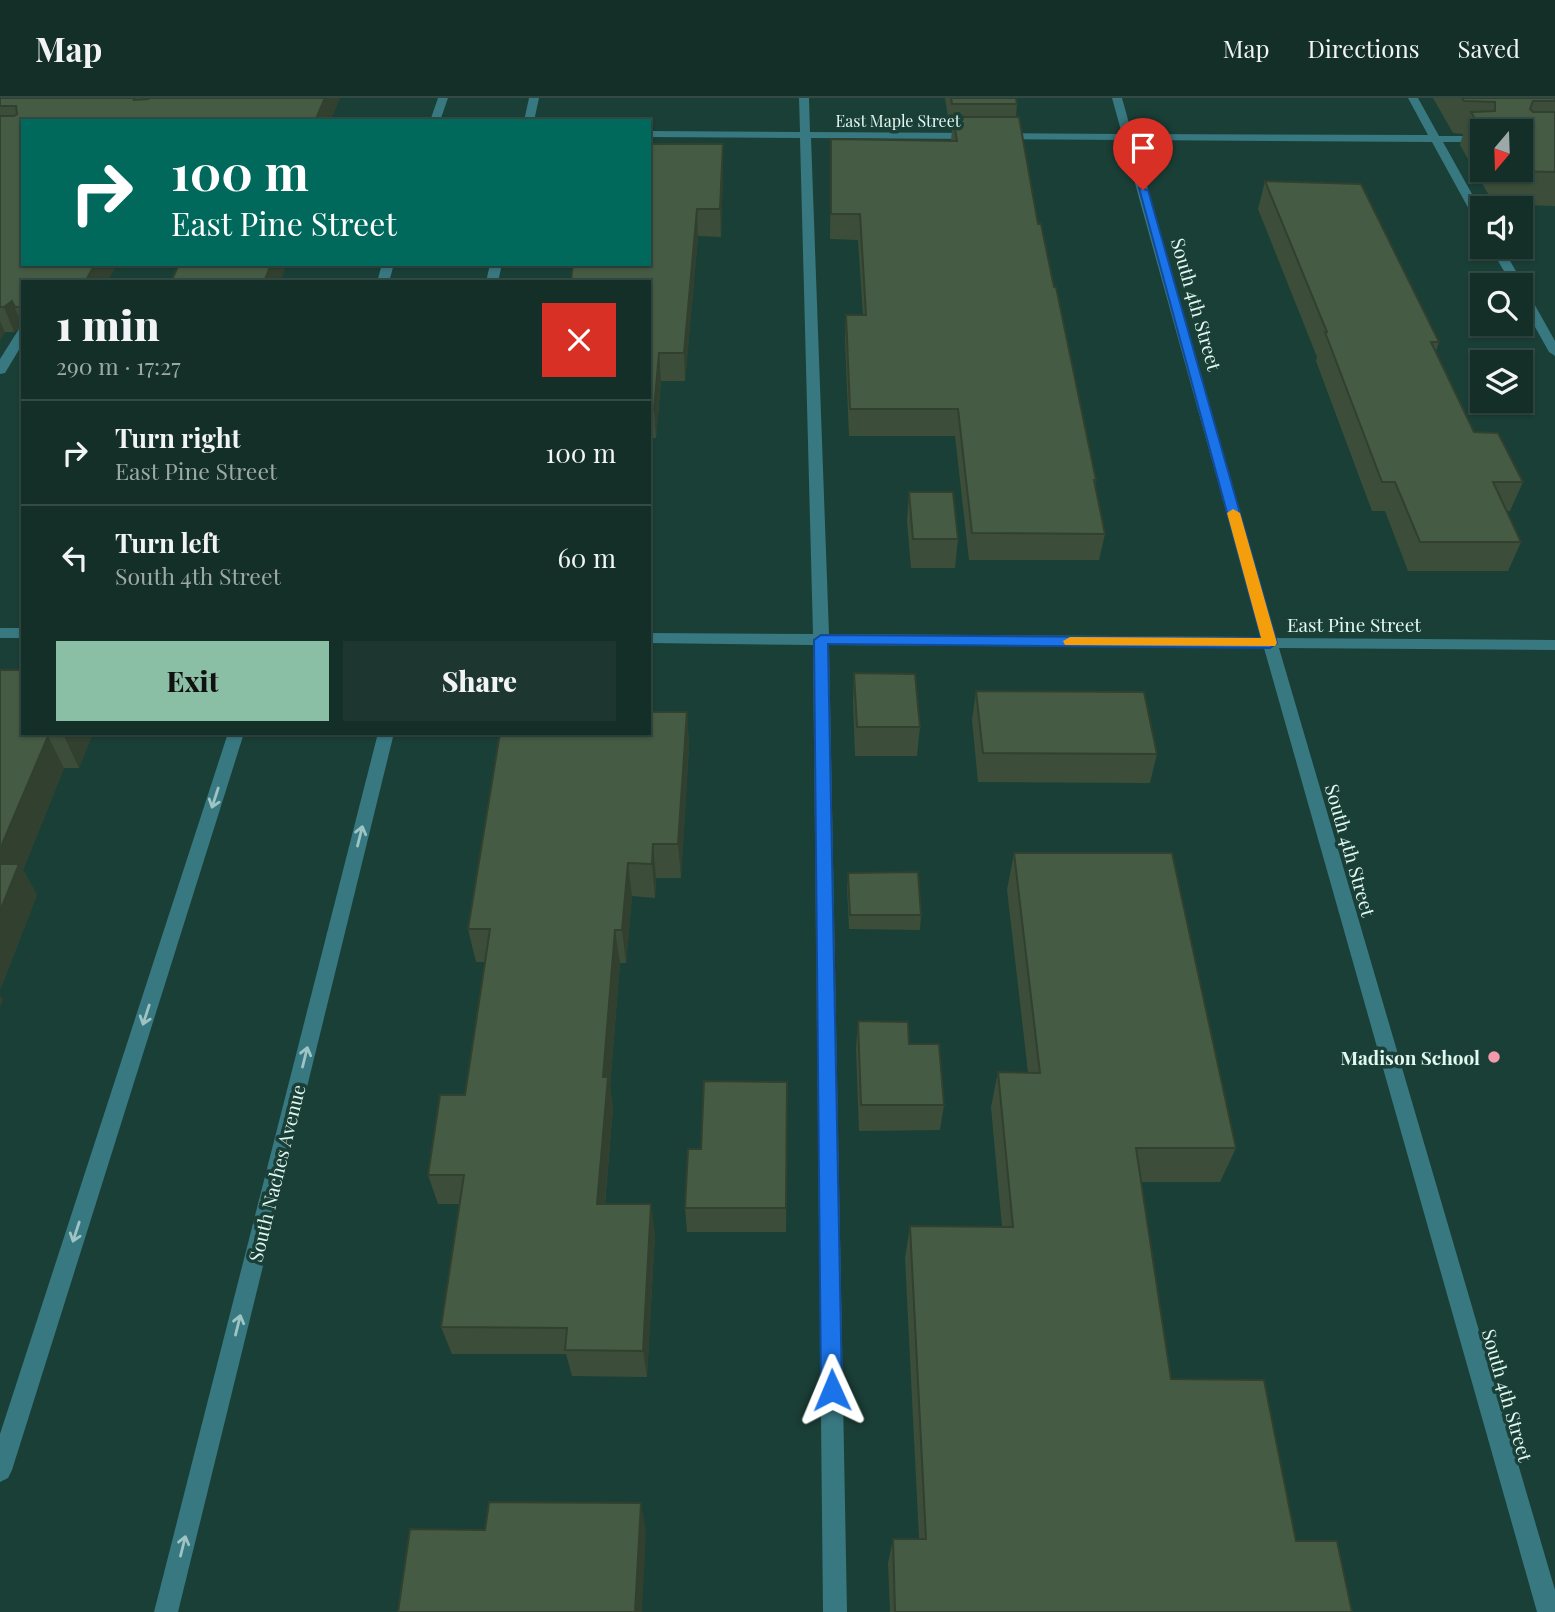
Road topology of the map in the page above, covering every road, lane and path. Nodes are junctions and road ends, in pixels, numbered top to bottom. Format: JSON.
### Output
{"nodes":[{"id":1,"x":443,"y":98,"type":"edge"},
{"id":2,"x":534,"y":98,"type":"edge"},
{"id":3,"x":804,"y":98,"type":"edge"},
{"id":4,"x":1117,"y":98,"type":"edge"},
{"id":5,"x":1413,"y":98,"type":"edge"},
{"id":6,"x":436,"y":119,"type":"edge"},
{"id":7,"x":529,"y":119,"type":"edge"},
{"id":8,"x":651,"y":134,"type":"edge"},
{"id":9,"x":804,"y":135,"type":"junction"},
{"id":10,"x":1128,"y":137,"type":"junction"},
{"id":11,"x":1436,"y":139,"type":"junction"},
{"id":12,"x":1470,"y":139,"type":"edge"},
{"id":13,"x":1470,"y":200,"type":"edge"},
{"id":14,"x":1533,"y":313,"type":"edge"},
{"id":15,"x":21,"y":335,"type":"edge"},
{"id":16,"x":1555,"y":352,"type":"edge"},
{"id":17,"x":0,"y":370,"type":"edge"},
{"id":18,"x":0,"y":633,"type":"edge"},
{"id":19,"x":21,"y":633,"type":"edge"},
{"id":20,"x":651,"y":638,"type":"edge"},
{"id":21,"x":821,"y":640,"type":"junction"},
{"id":22,"x":1270,"y":643,"type":"junction"},
{"id":23,"x":1555,"y":645,"type":"edge"},
{"id":24,"x":235,"y":735,"type":"edge"},
{"id":25,"x":385,"y":735,"type":"edge"},
{"id":26,"x":0,"y":1470,"type":"edge"},
{"id":27,"x":166,"y":1612,"type":"edge"},
{"id":28,"x":835,"y":1612,"type":"edge"},
{"id":29,"x":1549,"y":1612,"type":"edge"}],
"edges":[{"from":1,"to":6,"type":"street"},
{"from":2,"to":7,"type":"street"},
{"from":3,"to":9,"type":"street"},
{"from":4,"to":10,"type":"street","name":"South 4th Street"},
{"from":5,"to":11,"type":"street"},
{"from":8,"to":9,"type":"street","name":"East Maple Street"},
{"from":9,"to":10,"type":"street","name":"East Maple Street"},
{"from":9,"to":21,"type":"street"},
{"from":10,"to":11,"type":"street","name":"East Maple Street"},
{"from":10,"to":22,"type":"street","name":"South 4th Street"},
{"from":11,"to":12,"type":"street","name":"East Maple Street"},
{"from":11,"to":13,"type":"street"},
{"from":14,"to":16,"type":"street"},
{"from":15,"to":17,"type":"street"},
{"from":18,"to":19,"type":"street"},
{"from":20,"to":21,"type":"street","name":"East Pine Street"},
{"from":21,"to":22,"type":"street","name":"East Pine Street"},
{"from":21,"to":28,"type":"street"},
{"from":22,"to":23,"type":"street","name":"East Pine Street"},
{"from":22,"to":29,"type":"street","name":"South 4th Street"},
{"from":24,"to":26,"type":"street","one_way":true},
{"from":27,"to":25,"type":"street","name":"South Naches Avenue","one_way":true}]}
